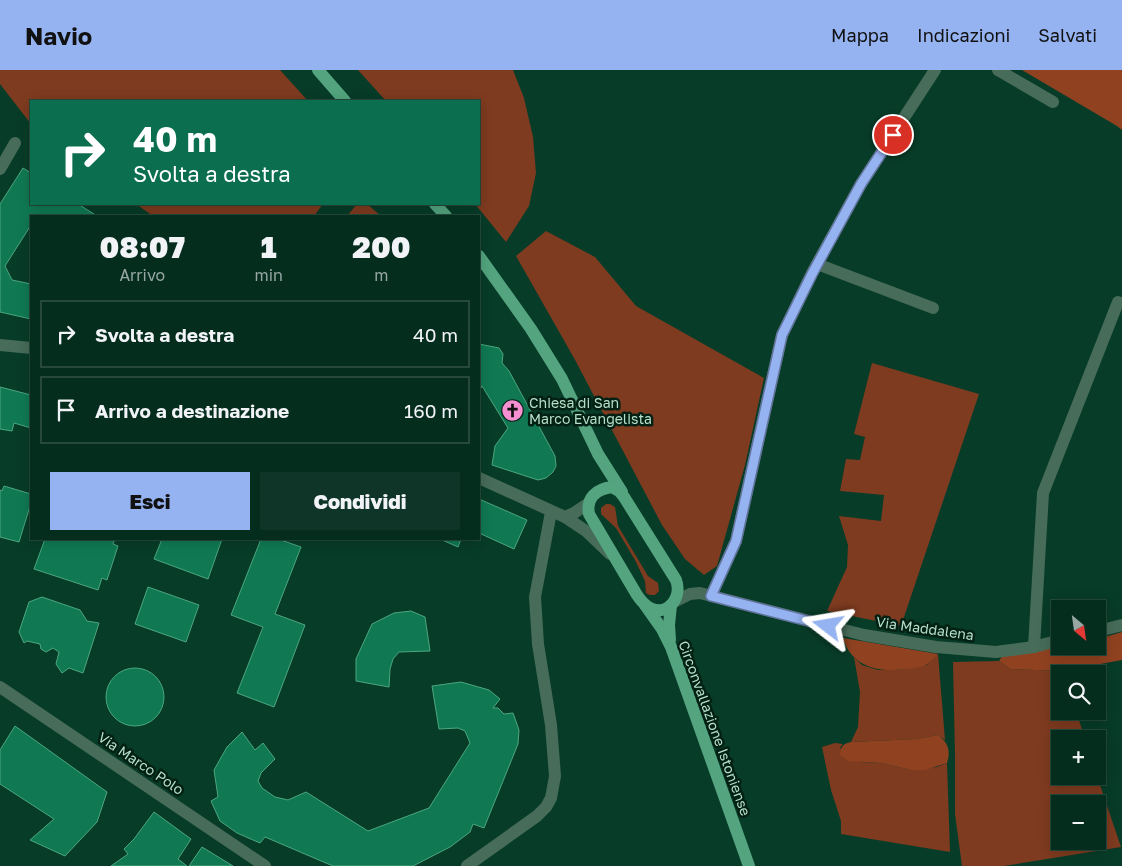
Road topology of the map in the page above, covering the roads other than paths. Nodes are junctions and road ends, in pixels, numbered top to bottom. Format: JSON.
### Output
{"nodes":[{"id":1,"x":318,"y":70,"type":"edge"},
{"id":2,"x":935,"y":70,"type":"edge"},
{"id":3,"x":998,"y":70,"type":"edge"},
{"id":4,"x":344,"y":100,"type":"edge"},
{"id":5,"x":1053,"y":102,"type":"dead end"},
{"id":6,"x":15,"y":143,"type":"dead end"},
{"id":7,"x":0,"y":169,"type":"edge"},
{"id":8,"x":436,"y":205,"type":"edge"},
{"id":9,"x":445,"y":215,"type":"edge"},
{"id":10,"x":480,"y":257,"type":"edge"},
{"id":11,"x":817,"y":264,"type":"junction"},
{"id":12,"x":1118,"y":302,"type":"dead end"},
{"id":13,"x":933,"y":308,"type":"dead end"},
{"id":14,"x":0,"y":344,"type":"edge"},
{"id":15,"x":30,"y":348,"type":"edge"},
{"id":16,"x":598,"y":454,"type":"junction"},
{"id":17,"x":480,"y":478,"type":"edge"},
{"id":18,"x":624,"y":497,"type":"junction"},
{"id":19,"x":592,"y":498,"type":"junction"},
{"id":20,"x":551,"y":512,"type":"junction"},
{"id":21,"x":565,"y":517,"type":"junction"},
{"id":22,"x":617,"y":562,"type":"junction"},
{"id":23,"x":671,"y":571,"type":"junction"},
{"id":24,"x":706,"y":595,"type":"junction"},
{"id":25,"x":672,"y":603,"type":"junction"},
{"id":26,"x":644,"y":605,"type":"junction"},
{"id":27,"x":1122,"y":625,"type":"edge"},
{"id":28,"x":1106,"y":629,"type":"edge"},
{"id":29,"x":1051,"y":642,"type":"edge"},
{"id":30,"x":671,"y":647,"type":"junction"},
{"id":31,"x":1034,"y":647,"type":"junction"},
{"id":32,"x":0,"y":687,"type":"edge"},
{"id":33,"x":265,"y":866,"type":"edge"},
{"id":34,"x":467,"y":866,"type":"edge"},
{"id":35,"x":749,"y":866,"type":"edge"}],
"edges":[{"from":1,"to":4,"type":"main road"},
{"from":2,"to":11,"type":"street"},
{"from":3,"to":5,"type":"street"},
{"from":6,"to":7,"type":"street"},
{"from":8,"to":9,"type":"main road"},
{"from":10,"to":16,"type":"main road"},
{"from":11,"to":13,"type":"street"},
{"from":11,"to":24,"type":"street"},
{"from":12,"to":31,"type":"street"},
{"from":14,"to":15,"type":"street"},
{"from":16,"to":18,"type":"main road"},
{"from":16,"to":19,"type":"main road"},
{"from":17,"to":20,"type":"street"},
{"from":18,"to":19,"type":"main road"},
{"from":18,"to":23,"type":"main road"},
{"from":19,"to":21,"type":"street"},
{"from":19,"to":22,"type":"main road","name":"Circonvallazione Istoniense"},
{"from":20,"to":21,"type":"street"},
{"from":20,"to":34,"type":"street"},
{"from":21,"to":22,"type":"street"},
{"from":22,"to":26,"type":"main road","name":"Circonvallazione Istoniense"},
{"from":23,"to":24,"type":"street","name":"Via Maddalena"},
{"from":23,"to":25,"type":"main road"},
{"from":24,"to":25,"type":"street"},
{"from":24,"to":31,"type":"street","name":"Via Maddalena"},
{"from":25,"to":26,"type":"main road"},
{"from":25,"to":30,"type":"main road"},
{"from":26,"to":30,"type":"main road","name":"Circonvallazione Istoniense"},
{"from":27,"to":28,"type":"street"},
{"from":29,"to":31,"type":"street","name":"Via Maddalena"},
{"from":30,"to":35,"type":"main road","name":"Circonvallazione Istoniense"},
{"from":32,"to":33,"type":"street","name":"Via Marco Polo"}]}
